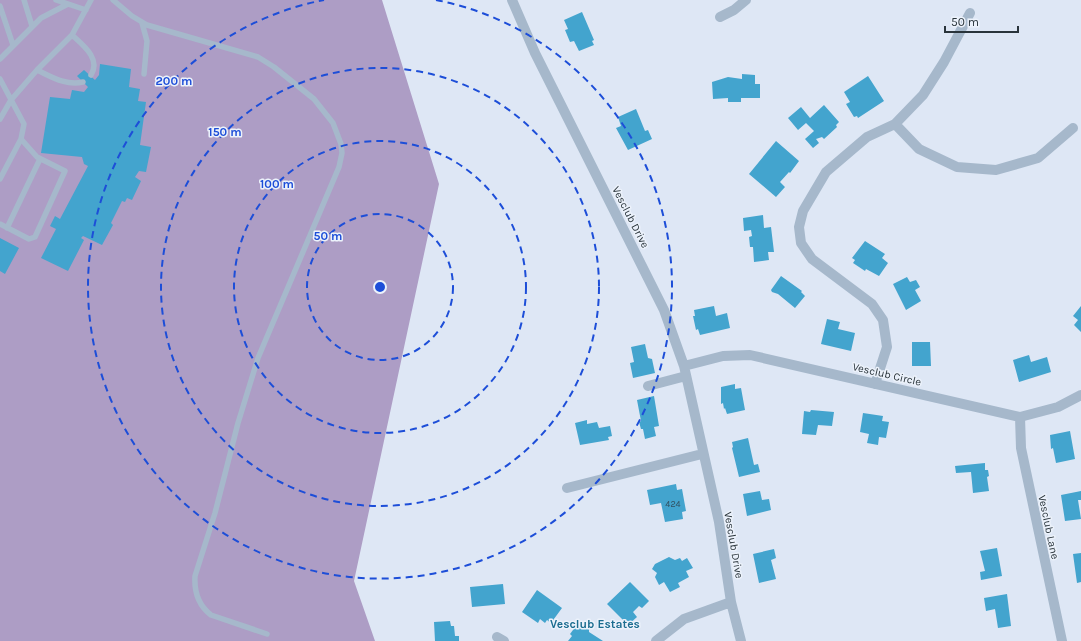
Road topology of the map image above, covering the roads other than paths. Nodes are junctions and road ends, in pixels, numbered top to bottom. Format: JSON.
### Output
{"nodes":[{"id":1,"x":24,"y":0,"type":"edge"},
{"id":2,"x":56,"y":0,"type":"edge"},
{"id":3,"x":91,"y":0,"type":"edge"},
{"id":4,"x":113,"y":0,"type":"edge"},
{"id":5,"x":512,"y":0,"type":"edge"},
{"id":6,"x":746,"y":0,"type":"edge"},
{"id":7,"x":68,"y":4,"type":"junction"},
{"id":8,"x":0,"y":6,"type":"edge"},
{"id":9,"x":86,"y":10,"type":"junction"},
{"id":10,"x":970,"y":13,"type":"dead end"},
{"id":11,"x":720,"y":17,"type":"dead end"},
{"id":12,"x":142,"y":23,"type":"junction"},
{"id":13,"x":32,"y":26,"type":"junction"},
{"id":14,"x":72,"y":35,"type":"junction"},
{"id":15,"x":12,"y":45,"type":"junction"},
{"id":16,"x":0,"y":59,"type":"edge"},
{"id":17,"x":37,"y":70,"type":"junction"},
{"id":18,"x":144,"y":74,"type":"dead end"},
{"id":19,"x":90,"y":75,"type":"dead end"},
{"id":20,"x":0,"y":79,"type":"edge"},
{"id":21,"x":83,"y":82,"type":"dead end"},
{"id":22,"x":11,"y":100,"type":"junction"},
{"id":23,"x":0,"y":119,"type":"edge"},
{"id":24,"x":895,"y":124,"type":"junction"},
{"id":25,"x":1074,"y":128,"type":"dead end"},
{"id":26,"x":21,"y":139,"type":"junction"},
{"id":27,"x":40,"y":159,"type":"junction"},
{"id":28,"x":0,"y":179,"type":"edge"},
{"id":29,"x":0,"y":224,"type":"edge"},
{"id":30,"x":6,"y":228,"type":"junction"},
{"id":31,"x":685,"y":371,"type":"junction"},
{"id":32,"x":875,"y":384,"type":"junction"},
{"id":33,"x":648,"y":386,"type":"dead end"},
{"id":34,"x":1081,"y":395,"type":"edge"},
{"id":35,"x":1020,"y":417,"type":"junction"},
{"id":36,"x":702,"y":454,"type":"junction"},
{"id":37,"x":566,"y":488,"type":"dead end"},
{"id":38,"x":731,"y":602,"type":"junction"},
{"id":39,"x":267,"y":634,"type":"dead end"},
{"id":40,"x":656,"y":641,"type":"edge"},
{"id":41,"x":741,"y":641,"type":"edge"},
{"id":42,"x":1062,"y":641,"type":"edge"}],
"edges":[{"from":1,"to":13,"type":"lane"},
{"from":2,"to":7,"type":"lane"},
{"from":3,"to":9,"type":"lane"},
{"from":4,"to":12,"type":"lane"},
{"from":5,"to":31,"type":"street","name":"Vesclub Drive"},
{"from":6,"to":11,"type":"street"},
{"from":7,"to":9,"type":"lane"},
{"from":7,"to":13,"type":"lane"},
{"from":8,"to":15,"type":"lane"},
{"from":9,"to":14,"type":"lane"},
{"from":10,"to":24,"type":"street"},
{"from":12,"to":18,"type":"lane"},
{"from":12,"to":39,"type":"lane"},
{"from":13,"to":15,"type":"lane"},
{"from":14,"to":17,"type":"lane"},
{"from":14,"to":19,"type":"lane"},
{"from":15,"to":16,"type":"lane"},
{"from":17,"to":21,"type":"lane"},
{"from":17,"to":22,"type":"lane"},
{"from":20,"to":22,"type":"lane"},
{"from":22,"to":23,"type":"lane"},
{"from":22,"to":26,"type":"lane"},
{"from":24,"to":25,"type":"street"},
{"from":24,"to":32,"type":"street"},
{"from":26,"to":27,"type":"lane"},
{"from":26,"to":28,"type":"lane"},
{"from":27,"to":30,"type":"lane"},
{"from":27,"to":30,"type":"lane"},
{"from":29,"to":30,"type":"lane"},
{"from":31,"to":32,"type":"street","name":"Vesclub Circle"},
{"from":31,"to":33,"type":"street","name":"Vesclub Circle"},
{"from":31,"to":36,"type":"street","name":"Vesclub Drive"},
{"from":32,"to":35,"type":"street","name":"Vesclub Circle"},
{"from":34,"to":35,"type":"street","name":"Vesclub Circle"},
{"from":35,"to":42,"type":"street","name":"Vesclub Lane"},
{"from":36,"to":37,"type":"street"},
{"from":36,"to":38,"type":"street","name":"Vesclub Drive"},
{"from":38,"to":40,"type":"street"},
{"from":38,"to":41,"type":"street","name":"Vesclub Drive"}]}
